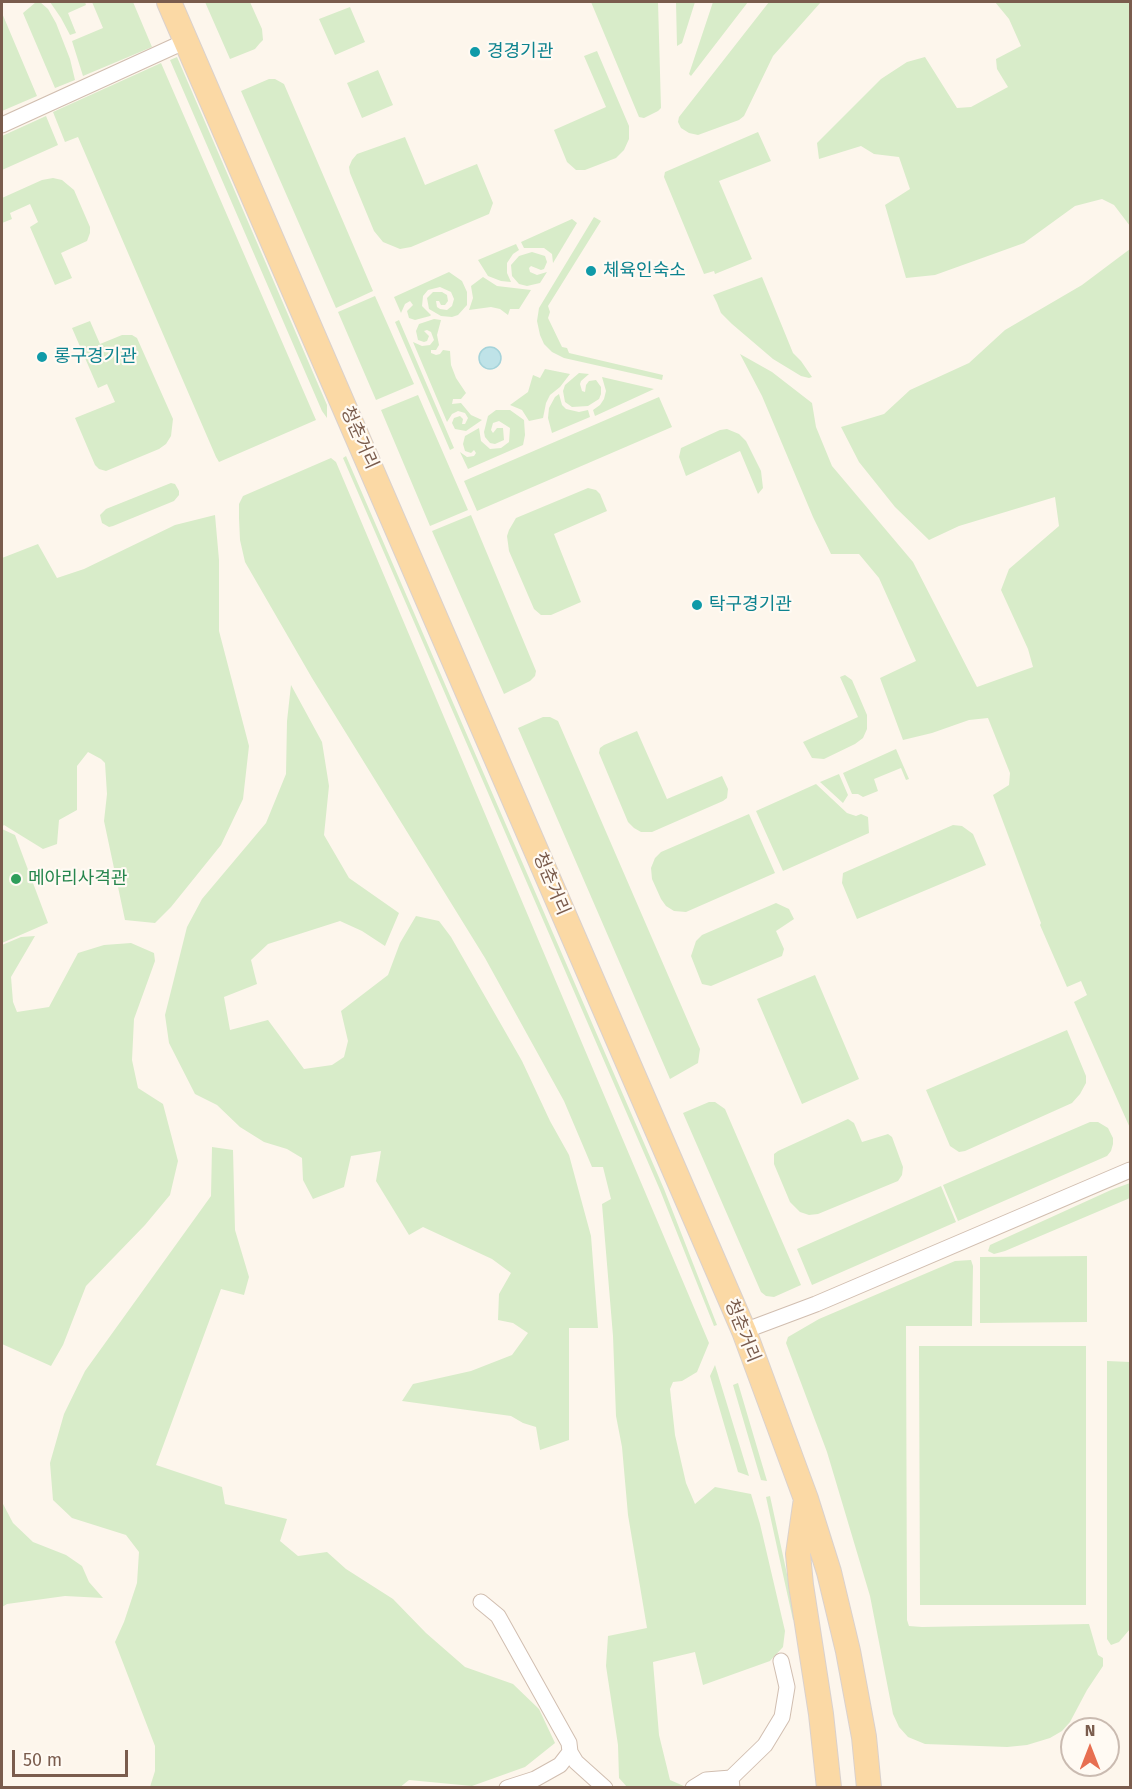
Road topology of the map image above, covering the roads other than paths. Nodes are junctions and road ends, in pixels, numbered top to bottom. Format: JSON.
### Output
{"nodes":[{"id":1,"x":169,"y":2,"type":"edge"},
{"id":2,"x":186,"y":41,"type":"junction"},
{"id":3,"x":2,"y":125,"type":"edge"},
{"id":4,"x":1131,"y":1170,"type":"edge"},
{"id":5,"x":744,"y":1331,"type":"junction"},
{"id":6,"x":806,"y":1499,"type":"junction"},
{"id":7,"x":481,"y":1602,"type":"dead end"},
{"id":8,"x":781,"y":1661,"type":"dead end"},
{"id":9,"x":570,"y":1752,"type":"junction"},
{"id":10,"x":731,"y":1783,"type":"edge"},
{"id":11,"x":507,"y":1788,"type":"edge"},
{"id":12,"x":605,"y":1788,"type":"edge"},
{"id":13,"x":693,"y":1788,"type":"edge"},
{"id":14,"x":829,"y":1788,"type":"edge"},
{"id":15,"x":869,"y":1788,"type":"edge"}],
"edges":[{"from":1,"to":2,"type":"main road","name":"청춘거리"},
{"from":2,"to":3,"type":"street"},
{"from":2,"to":5,"type":"main road","name":"청춘거리"},
{"from":4,"to":5,"type":"street"},
{"from":5,"to":6,"type":"main road","name":"청춘거리"},
{"from":6,"to":14,"type":"main road"},
{"from":6,"to":15,"type":"main road","name":"청춘거리"},
{"from":7,"to":9,"type":"street"},
{"from":8,"to":10,"type":"street"},
{"from":9,"to":11,"type":"street"},
{"from":9,"to":12,"type":"street"},
{"from":10,"to":13,"type":"street"}]}
